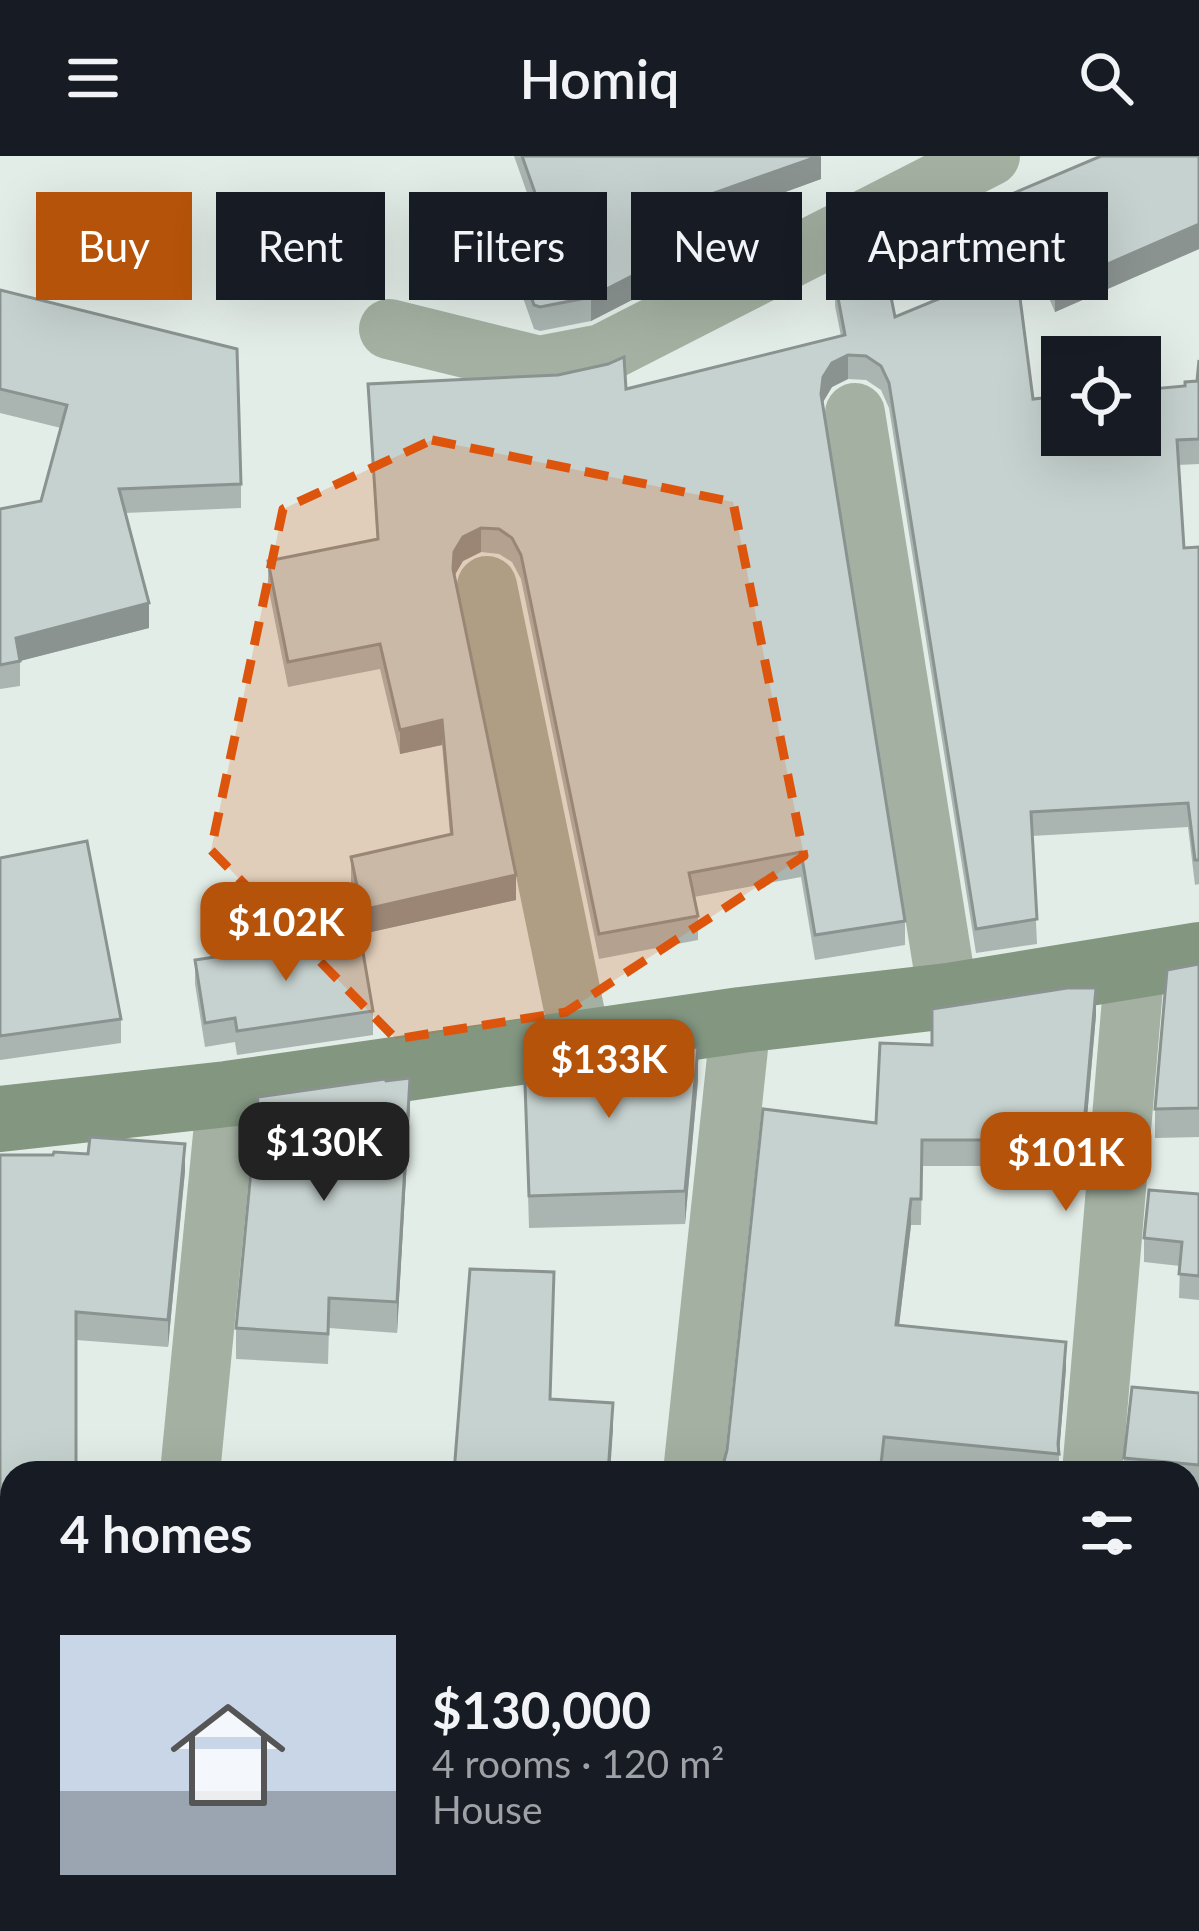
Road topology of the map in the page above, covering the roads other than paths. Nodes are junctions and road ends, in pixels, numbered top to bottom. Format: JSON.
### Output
{"nodes":[{"id":1,"x":990,"y":156,"type":"edge"},
{"id":2,"x":389,"y":329,"type":"dead end"},
{"id":3,"x":855,"y":413,"type":"dead end"},
{"id":4,"x":487,"y":586,"type":"dead end"},
{"id":5,"x":1199,"y":955,"type":"edge"},
{"id":6,"x":1135,"y":964,"type":"junction"},
{"id":7,"x":949,"y":996,"type":"junction"},
{"id":8,"x":741,"y":1020,"type":"junction"},
{"id":9,"x":581,"y":1042,"type":"junction"},
{"id":10,"x":227,"y":1094,"type":"junction"},
{"id":11,"x":0,"y":1119,"type":"edge"},
{"id":12,"x":191,"y":1461,"type":"edge"},
{"id":13,"x":694,"y":1461,"type":"edge"},
{"id":14,"x":1093,"y":1461,"type":"edge"}],
"edges":[{"from":1,"to":2,"type":"street"},
{"from":3,"to":7,"type":"street"},
{"from":4,"to":9,"type":"street"},
{"from":5,"to":6,"type":"street"},
{"from":6,"to":7,"type":"street"},
{"from":6,"to":14,"type":"street"},
{"from":7,"to":8,"type":"street"},
{"from":8,"to":9,"type":"street"},
{"from":8,"to":13,"type":"street"},
{"from":9,"to":10,"type":"street"},
{"from":10,"to":11,"type":"street"},
{"from":10,"to":12,"type":"street"}]}
